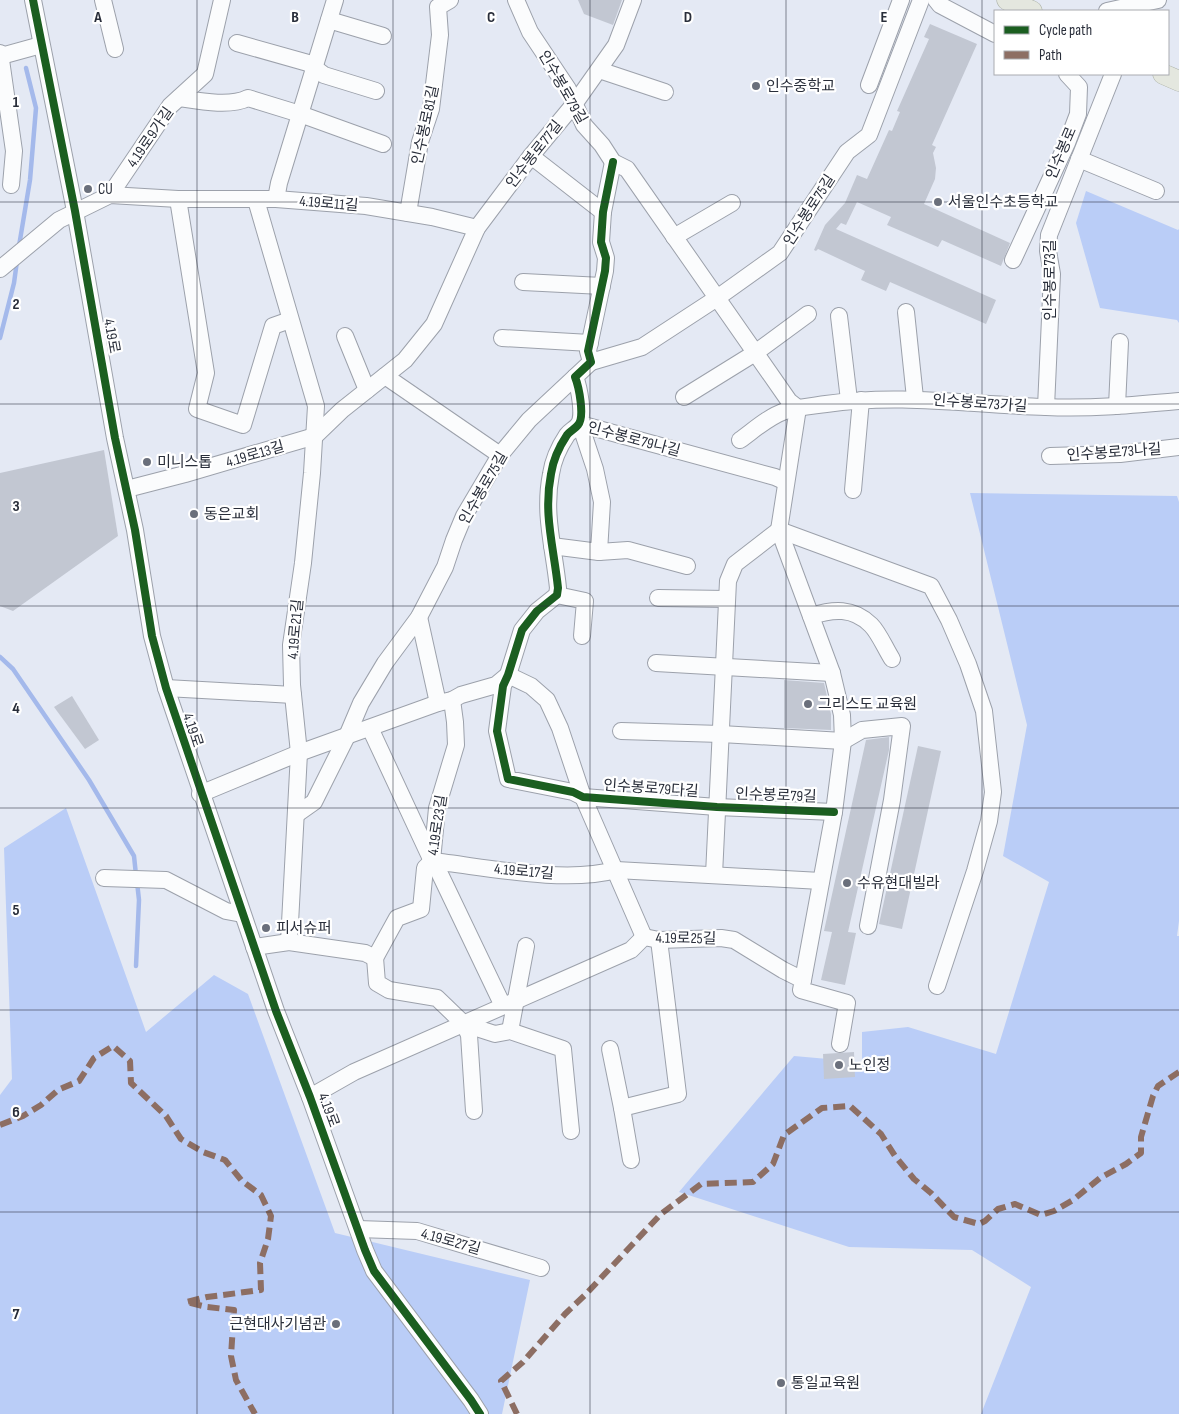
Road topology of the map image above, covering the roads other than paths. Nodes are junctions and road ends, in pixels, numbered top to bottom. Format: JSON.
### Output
{"nodes":[{"id":1,"x":33,"y":0,"type":"edge"},
{"id":2,"x":103,"y":0,"type":"edge"},
{"id":3,"x":222,"y":0,"type":"edge"},
{"id":4,"x":335,"y":0,"type":"edge"},
{"id":5,"x":516,"y":0,"type":"edge"},
{"id":6,"x":633,"y":0,"type":"edge"},
{"id":7,"x":901,"y":0,"type":"edge"},
{"id":8,"x":921,"y":0,"type":"edge"},
{"id":9,"x":936,"y":0,"type":"edge"},
{"id":10,"x":1007,"y":0,"type":"edge"},
{"id":11,"x":1158,"y":0,"type":"edge"},
{"id":12,"x":444,"y":4,"type":"edge"},
{"id":13,"x":1029,"y":10,"type":"edge"},
{"id":14,"x":1112,"y":10,"type":"edge"},
{"id":15,"x":329,"y":20,"type":"junction"},
{"id":16,"x":994,"y":33,"type":"edge"},
{"id":17,"x":383,"y":36,"type":"dead end"},
{"id":18,"x":237,"y":43,"type":"dead end"},
{"id":19,"x":42,"y":45,"type":"junction"},
{"id":20,"x":115,"y":49,"type":"dead end"},
{"id":21,"x":0,"y":55,"type":"edge"},
{"id":22,"x":314,"y":69,"type":"junction"},
{"id":23,"x":599,"y":70,"type":"junction"},
{"id":24,"x":1068,"y":75,"type":"edge"},
{"id":25,"x":1113,"y":75,"type":"edge"},
{"id":26,"x":1165,"y":75,"type":"edge"},
{"id":27,"x":1179,"y":81,"type":"edge"},
{"id":28,"x":869,"y":85,"type":"dead end"},
{"id":29,"x":376,"y":91,"type":"dead end"},
{"id":30,"x":665,"y":92,"type":"dead end"},
{"id":31,"x":179,"y":98,"type":"junction"},
{"id":32,"x":575,"y":103,"type":"junction"},
{"id":33,"x":300,"y":114,"type":"junction"},
{"id":34,"x":383,"y":144,"type":"dead end"},
{"id":35,"x":532,"y":156,"type":"junction"},
{"id":36,"x":1079,"y":159,"type":"junction"},
{"id":37,"x":613,"y":162,"type":"junction"},
{"id":38,"x":11,"y":185,"type":"dead end"},
{"id":39,"x":1156,"y":190,"type":"dead end"},
{"id":40,"x":110,"y":195,"type":"junction"},
{"id":41,"x":178,"y":199,"type":"junction"},
{"id":42,"x":276,"y":199,"type":"junction"},
{"id":43,"x":256,"y":200,"type":"junction"},
{"id":44,"x":732,"y":203,"type":"dead end"},
{"id":45,"x":75,"y":211,"type":"junction"},
{"id":46,"x":603,"y":212,"type":"junction"},
{"id":47,"x":408,"y":213,"type":"junction"},
{"id":48,"x":477,"y":228,"type":"junction"},
{"id":49,"x":674,"y":237,"type":"junction"},
{"id":50,"x":1013,"y":260,"type":"dead end"},
{"id":51,"x":0,"y":269,"type":"edge"},
{"id":52,"x":523,"y":282,"type":"dead end"},
{"id":53,"x":602,"y":286,"type":"junction"},
{"id":54,"x":717,"y":298,"type":"junction"},
{"id":55,"x":906,"y":312,"type":"dead end"},
{"id":56,"x":808,"y":314,"type":"dead end"},
{"id":57,"x":838,"y":316,"type":"dead end"},
{"id":58,"x":290,"y":320,"type":"junction"},
{"id":59,"x":345,"y":336,"type":"dead end"},
{"id":60,"x":502,"y":338,"type":"dead end"},
{"id":61,"x":1120,"y":342,"type":"dead end"},
{"id":62,"x":590,"y":343,"type":"junction"},
{"id":63,"x":756,"y":353,"type":"junction"},
{"id":64,"x":590,"y":362,"type":"junction"},
{"id":65,"x":385,"y":376,"type":"junction"},
{"id":66,"x":575,"y":377,"type":"junction"},
{"id":67,"x":367,"y":390,"type":"junction"},
{"id":68,"x":684,"y":397,"type":"dead end"},
{"id":69,"x":915,"y":398,"type":"junction"},
{"id":70,"x":855,"y":400,"type":"junction"},
{"id":71,"x":1179,"y":401,"type":"edge"},
{"id":72,"x":1117,"y":406,"type":"junction"},
{"id":73,"x":1046,"y":407,"type":"junction"},
{"id":74,"x":798,"y":408,"type":"junction"},
{"id":75,"x":580,"y":424,"type":"junction"},
{"id":76,"x":315,"y":436,"type":"junction"},
{"id":77,"x":740,"y":440,"type":"dead end"},
{"id":78,"x":1179,"y":447,"type":"edge"},
{"id":79,"x":500,"y":455,"type":"junction"},
{"id":80,"x":1050,"y":456,"type":"dead end"},
{"id":81,"x":786,"y":482,"type":"junction"},
{"id":82,"x":127,"y":488,"type":"junction"},
{"id":83,"x":853,"y":490,"type":"dead end"},
{"id":84,"x":779,"y":530,"type":"junction"},
{"id":85,"x":552,"y":546,"type":"junction"},
{"id":86,"x":600,"y":552,"type":"junction"},
{"id":87,"x":687,"y":566,"type":"dead end"},
{"id":88,"x":557,"y":595,"type":"junction"},
{"id":89,"x":658,"y":598,"type":"dead end"},
{"id":90,"x":727,"y":599,"type":"junction"},
{"id":91,"x":811,"y":616,"type":"junction"},
{"id":92,"x":419,"y":617,"type":"junction"},
{"id":93,"x":582,"y":636,"type":"dead end"},
{"id":94,"x":892,"y":659,"type":"dead end"},
{"id":95,"x":656,"y":663,"type":"dead end"},
{"id":96,"x":723,"y":668,"type":"junction"},
{"id":97,"x":832,"y":673,"type":"junction"},
{"id":98,"x":508,"y":675,"type":"junction"},
{"id":99,"x":166,"y":688,"type":"junction"},
{"id":100,"x":293,"y":695,"type":"junction"},
{"id":101,"x":445,"y":702,"type":"junction"},
{"id":102,"x":370,"y":728,"type":"junction"},
{"id":103,"x":621,"y":731,"type":"dead end"},
{"id":104,"x":720,"y":734,"type":"junction"},
{"id":105,"x":347,"y":736,"type":"junction"},
{"id":106,"x":842,"y":741,"type":"junction"},
{"id":107,"x":300,"y":753,"type":"junction"},
{"id":108,"x":200,"y":794,"type":"junction"},
{"id":109,"x":584,"y":797,"type":"junction"},
{"id":110,"x":717,"y":806,"type":"junction"},
{"id":111,"x":834,"y":812,"type":"junction"},
{"id":112,"x":297,"y":814,"type":"junction"},
{"id":113,"x":432,"y":861,"type":"junction"},
{"id":114,"x":616,"y":870,"type":"junction"},
{"id":115,"x":714,"y":875,"type":"junction"},
{"id":116,"x":104,"y":878,"type":"dead end"},
{"id":117,"x":821,"y":881,"type":"junction"},
{"id":118,"x":242,"y":914,"type":"junction"},
{"id":119,"x":868,"y":926,"type":"dead end"},
{"id":120,"x":651,"y":938,"type":"junction"},
{"id":121,"x":290,"y":942,"type":"junction"},
{"id":122,"x":526,"y":946,"type":"dead end"},
{"id":123,"x":254,"y":947,"type":"junction"},
{"id":124,"x":375,"y":958,"type":"junction"},
{"id":125,"x":803,"y":980,"type":"junction"},
{"id":126,"x":937,"y":986,"type":"dead end"},
{"id":127,"x":509,"y":1003,"type":"junction"},
{"id":128,"x":464,"y":1024,"type":"junction"},
{"id":129,"x":510,"y":1031,"type":"junction"},
{"id":130,"x":840,"y":1044,"type":"dead end"},
{"id":131,"x":610,"y":1049,"type":"dead end"},
{"id":132,"x":310,"y":1097,"type":"junction"},
{"id":133,"x":622,"y":1108,"type":"junction"},
{"id":134,"x":474,"y":1111,"type":"dead end"},
{"id":135,"x":571,"y":1131,"type":"dead end"},
{"id":136,"x":631,"y":1160,"type":"dead end"},
{"id":137,"x":358,"y":1229,"type":"junction"},
{"id":138,"x":542,"y":1268,"type":"dead end"},
{"id":139,"x":480,"y":1414,"type":"edge"}],
"edges":[{"from":1,"to":19,"type":"street","name":"4.19로"},
{"from":2,"to":20,"type":"street"},
{"from":3,"to":31,"type":"street","name":"4.19로9가길"},
{"from":4,"to":15,"type":"street"},
{"from":5,"to":32,"type":"street","name":"인수봉로79길"},
{"from":6,"to":23,"type":"street","name":"인수봉로77길"},
{"from":7,"to":28,"type":"street"},
{"from":8,"to":54,"type":"street","name":"인수봉로75길"},
{"from":9,"to":16,"type":"street"},
{"from":10,"to":13,"type":"main road"},
{"from":11,"to":14,"type":"street"},
{"from":12,"to":47,"type":"street","name":"인수봉로81길"},
{"from":15,"to":17,"type":"street"},
{"from":15,"to":22,"type":"street"},
{"from":18,"to":22,"type":"street"},
{"from":19,"to":21,"type":"street"},
{"from":19,"to":45,"type":"street","name":"4.19로"},
{"from":21,"to":38,"type":"street"},
{"from":22,"to":29,"type":"street"},
{"from":22,"to":33,"type":"street"},
{"from":23,"to":30,"type":"street"},
{"from":23,"to":32,"type":"street","name":"인수봉로77길"},
{"from":24,"to":50,"type":"street","name":"인수봉로"},
{"from":25,"to":36,"type":"street","name":"인수봉로73길"},
{"from":26,"to":27,"type":"main road"},
{"from":31,"to":33,"type":"street"},
{"from":31,"to":40,"type":"street","name":"4.19로9가길"},
{"from":32,"to":35,"type":"street","name":"인수봉로77길"},
{"from":32,"to":37,"type":"street","name":"인수봉로79길"},
{"from":33,"to":34,"type":"street"},
{"from":33,"to":42,"type":"street"},
{"from":35,"to":46,"type":"street"},
{"from":35,"to":48,"type":"street","name":"인수봉로77길"},
{"from":36,"to":39,"type":"street"},
{"from":36,"to":73,"type":"street","name":"인수봉로73길"},
{"from":37,"to":46,"type":"street"},
{"from":37,"to":49,"type":"street","name":"인수봉로79길"},
{"from":40,"to":41,"type":"street","name":"4.19로11길"},
{"from":40,"to":45,"type":"street","name":"4.19로11길"},
{"from":41,"to":43,"type":"street","name":"4.19로11길"},
{"from":41,"to":58,"type":"street"},
{"from":42,"to":43,"type":"street","name":"4.19로11길"},
{"from":42,"to":47,"type":"street","name":"4.19로11길"},
{"from":43,"to":58,"type":"street","name":"4.19로21길"},
{"from":44,"to":49,"type":"street"},
{"from":45,"to":51,"type":"street","name":"4.19로11길"},
{"from":45,"to":82,"type":"street","name":"4.19로"},
{"from":46,"to":53,"type":"street"},
{"from":47,"to":48,"type":"street","name":"4.19로11길"},
{"from":48,"to":65,"type":"street","name":"4.19로13길"},
{"from":49,"to":54,"type":"street","name":"인수봉로79길"},
{"from":52,"to":53,"type":"street"},
{"from":53,"to":62,"type":"street"},
{"from":54,"to":63,"type":"street","name":"인수봉로79길"},
{"from":54,"to":64,"type":"street","name":"인수봉로75길"},
{"from":55,"to":69,"type":"street","name":"인수봉로73가길"},
{"from":56,"to":63,"type":"street"},
{"from":57,"to":70,"type":"street"},
{"from":58,"to":76,"type":"street","name":"4.19로21길"},
{"from":59,"to":67,"type":"street"},
{"from":60,"to":62,"type":"street"},
{"from":61,"to":72,"type":"street"},
{"from":62,"to":64,"type":"street"},
{"from":63,"to":68,"type":"street"},
{"from":63,"to":74,"type":"street","name":"인수봉로79길"},
{"from":64,"to":66,"type":"street","name":"인수봉로75길"},
{"from":65,"to":67,"type":"street","name":"4.19로13길"},
{"from":65,"to":79,"type":"street"},
{"from":66,"to":75,"type":"street"},
{"from":66,"to":79,"type":"street","name":"인수봉로75길"},
{"from":67,"to":76,"type":"street","name":"4.19로13길"},
{"from":69,"to":70,"type":"street","name":"인수봉로73가길"},
{"from":69,"to":73,"type":"street","name":"인수봉로73가길"},
{"from":70,"to":74,"type":"street","name":"인수봉로73가길"},
{"from":70,"to":83,"type":"street"},
{"from":71,"to":72,"type":"street"},
{"from":72,"to":73,"type":"street"},
{"from":74,"to":77,"type":"street"},
{"from":74,"to":81,"type":"street","name":"인수봉로79길"},
{"from":75,"to":81,"type":"street","name":"인수봉로79나길"},
{"from":75,"to":85,"type":"street"},
{"from":75,"to":86,"type":"street","name":"인수봉로79나길"},
{"from":76,"to":82,"type":"street","name":"4.19로13길"},
{"from":76,"to":100,"type":"street","name":"4.19로21길"},
{"from":78,"to":80,"type":"street","name":"인수봉로73나길"},
{"from":79,"to":92,"type":"street","name":"인수봉로75길"},
{"from":81,"to":84,"type":"street","name":"인수봉로79길"},
{"from":82,"to":99,"type":"street","name":"4.19로"},
{"from":84,"to":90,"type":"street","name":"인수봉로79다길"},
{"from":84,"to":91,"type":"street","name":"인수봉로79길"},
{"from":84,"to":126,"type":"street"},
{"from":85,"to":86,"type":"street"},
{"from":85,"to":88,"type":"street"},
{"from":86,"to":87,"type":"street"},
{"from":88,"to":93,"type":"street"},
{"from":88,"to":98,"type":"street"},
{"from":89,"to":90,"type":"street"},
{"from":90,"to":96,"type":"street","name":"인수봉로79다길"},
{"from":91,"to":94,"type":"street"},
{"from":91,"to":97,"type":"street","name":"인수봉로79길"},
{"from":92,"to":101,"type":"street"},
{"from":92,"to":105,"type":"street","name":"인수봉로75길"},
{"from":95,"to":96,"type":"street"},
{"from":96,"to":97,"type":"street"},
{"from":96,"to":104,"type":"street","name":"인수봉로79다길"},
{"from":97,"to":106,"type":"street","name":"인수봉로79길"},
{"from":98,"to":101,"type":"street"},
{"from":98,"to":109,"type":"street"},
{"from":98,"to":109,"type":"street"},
{"from":99,"to":100,"type":"street","name":"4.19로"},
{"from":99,"to":108,"type":"street","name":"4.19로"},
{"from":100,"to":107,"type":"street","name":"4.19로21길"},
{"from":101,"to":102,"type":"street"},
{"from":101,"to":113,"type":"street","name":"4.19로23길"},
{"from":102,"to":105,"type":"street"},
{"from":102,"to":113,"type":"street"},
{"from":103,"to":104,"type":"street"},
{"from":104,"to":106,"type":"street"},
{"from":104,"to":110,"type":"street","name":"인수봉로79다길"},
{"from":105,"to":107,"type":"street"},
{"from":105,"to":112,"type":"street"},
{"from":106,"to":111,"type":"street","name":"인수봉로79길"},
{"from":106,"to":119,"type":"street"},
{"from":107,"to":108,"type":"street"},
{"from":107,"to":112,"type":"street","name":"4.19로21길"},
{"from":108,"to":118,"type":"street","name":"4.19로"},
{"from":109,"to":110,"type":"street","name":"인수봉로79다길"},
{"from":109,"to":114,"type":"street"},
{"from":110,"to":111,"type":"street","name":"인수봉로79길"},
{"from":110,"to":115,"type":"street","name":"인수봉로79다길"},
{"from":111,"to":117,"type":"street","name":"인수봉로79길"},
{"from":112,"to":121,"type":"street","name":"4.19로21길"},
{"from":113,"to":114,"type":"street","name":"4.19로17길"},
{"from":113,"to":124,"type":"street","name":"4.19로23길"},
{"from":113,"to":127,"type":"street"},
{"from":114,"to":115,"type":"street"},
{"from":114,"to":120,"type":"street"},
{"from":115,"to":117,"type":"street"},
{"from":116,"to":118,"type":"street"},
{"from":117,"to":125,"type":"street","name":"인수봉로79길"},
{"from":118,"to":123,"type":"street","name":"4.19로"},
{"from":120,"to":125,"type":"street","name":"4.19로25길"},
{"from":120,"to":127,"type":"street","name":"4.19로25길"},
{"from":120,"to":133,"type":"street"},
{"from":121,"to":123,"type":"street"},
{"from":121,"to":124,"type":"street"},
{"from":122,"to":127,"type":"street"},
{"from":123,"to":132,"type":"street","name":"4.19로"},
{"from":124,"to":128,"type":"street"},
{"from":125,"to":130,"type":"street","name":"4.19로25길"},
{"from":127,"to":128,"type":"street","name":"4.19로25길"},
{"from":127,"to":129,"type":"street"},
{"from":128,"to":129,"type":"street"},
{"from":128,"to":132,"type":"street","name":"4.19로25길"},
{"from":128,"to":134,"type":"street"},
{"from":129,"to":135,"type":"street"},
{"from":131,"to":133,"type":"street"},
{"from":132,"to":137,"type":"street","name":"4.19로"},
{"from":133,"to":136,"type":"street"},
{"from":137,"to":138,"type":"street","name":"4.19로27길"},
{"from":137,"to":139,"type":"street","name":"4.19로"}]}
